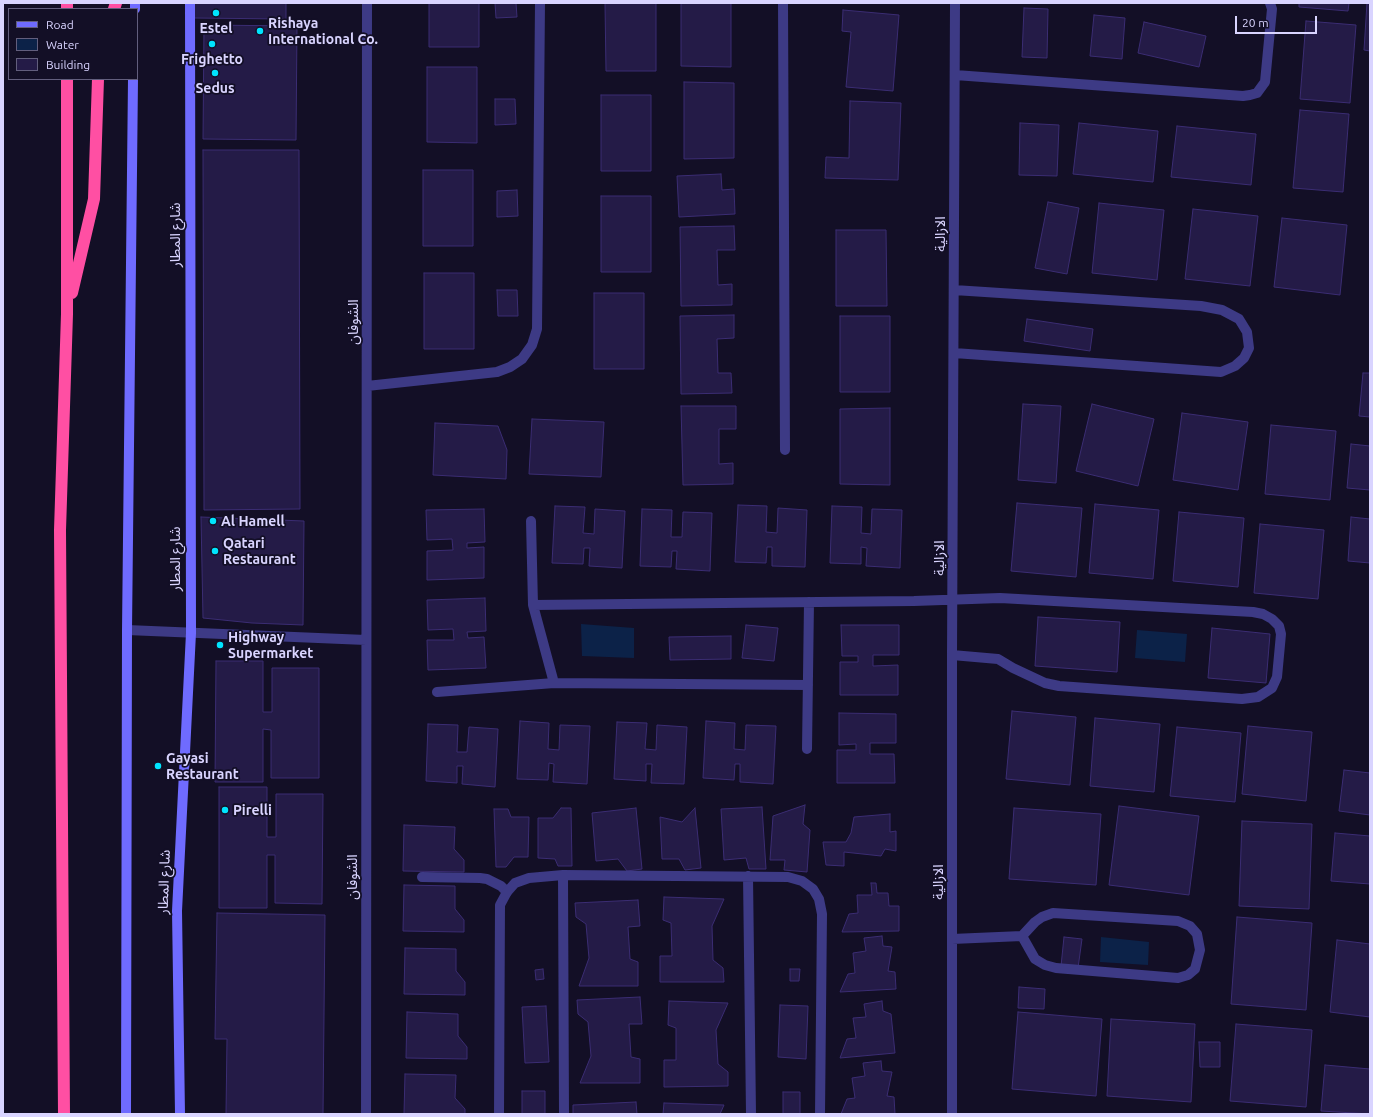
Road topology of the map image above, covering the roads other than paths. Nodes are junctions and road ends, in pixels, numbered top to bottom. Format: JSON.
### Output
{"nodes":[{"id":1,"x":190,"y":3,"type":"edge"},
{"id":2,"x":367,"y":3,"type":"edge"},
{"id":3,"x":540,"y":3,"type":"edge"},
{"id":4,"x":783,"y":3,"type":"edge"},
{"id":5,"x":955,"y":3,"type":"edge"},
{"id":6,"x":1270,"y":3,"type":"edge"},
{"id":7,"x":955,"y":75,"type":"junction"},
{"id":8,"x":67,"y":80,"type":"edge"},
{"id":9,"x":98,"y":80,"type":"edge"},
{"id":10,"x":133,"y":80,"type":"edge"},
{"id":11,"x":954,"y":290,"type":"junction"},
{"id":12,"x":67,"y":314,"type":"junction"},
{"id":13,"x":954,"y":353,"type":"junction"},
{"id":14,"x":366,"y":386,"type":"junction"},
{"id":15,"x":785,"y":450,"type":"dead end"},
{"id":16,"x":531,"y":521,"type":"dead end"},
{"id":17,"x":953,"y":600,"type":"junction"},
{"id":18,"x":809,"y":602,"type":"junction"},
{"id":19,"x":533,"y":605,"type":"junction"},
{"id":20,"x":127,"y":630,"type":"junction"},
{"id":21,"x":191,"y":633,"type":"junction"},
{"id":22,"x":366,"y":640,"type":"junction"},
{"id":23,"x":952,"y":655,"type":"junction"},
{"id":24,"x":554,"y":683,"type":"junction"},
{"id":25,"x":808,"y":685,"type":"junction"},
{"id":26,"x":437,"y":692,"type":"dead end"},
{"id":27,"x":807,"y":749,"type":"dead end"},
{"id":28,"x":563,"y":875,"type":"junction"},
{"id":29,"x":748,"y":876,"type":"junction"},
{"id":30,"x":422,"y":877,"type":"dead end"},
{"id":31,"x":507,"y":892,"type":"junction"},
{"id":32,"x":1022,"y":936,"type":"junction"},
{"id":33,"x":952,"y":939,"type":"junction"},
{"id":34,"x":64,"y":1114,"type":"edge"},
{"id":35,"x":126,"y":1114,"type":"edge"},
{"id":36,"x":180,"y":1114,"type":"edge"},
{"id":37,"x":366,"y":1114,"type":"edge"},
{"id":38,"x":499,"y":1114,"type":"edge"},
{"id":39,"x":564,"y":1114,"type":"edge"},
{"id":40,"x":751,"y":1114,"type":"edge"},
{"id":41,"x":820,"y":1114,"type":"edge"},
{"id":42,"x":952,"y":1114,"type":"edge"}],
"edges":[{"from":1,"to":21,"type":"street","name":"شارع المطار"},
{"from":2,"to":14,"type":"street","name":"الشوفان"},
{"from":3,"to":14,"type":"street"},
{"from":4,"to":15,"type":"street"},
{"from":5,"to":7,"type":"street","name":"الازالية"},
{"from":6,"to":7,"type":"street"},
{"from":7,"to":11,"type":"street","name":"الازالية"},
{"from":8,"to":12,"type":"highway"},
{"from":9,"to":12,"type":"highway"},
{"from":10,"to":20,"type":"street"},
{"from":11,"to":13,"type":"street","name":"الازالية"},
{"from":11,"to":13,"type":"street"},
{"from":12,"to":34,"type":"highway"},
{"from":13,"to":17,"type":"street","name":"الازالية"},
{"from":14,"to":22,"type":"street","name":"الشوفان"},
{"from":16,"to":19,"type":"street"},
{"from":17,"to":18,"type":"street"},
{"from":17,"to":23,"type":"street","name":"الازالية"},
{"from":17,"to":23,"type":"street"},
{"from":18,"to":19,"type":"street"},
{"from":18,"to":25,"type":"street"},
{"from":19,"to":24,"type":"street"},
{"from":20,"to":21,"type":"street"},
{"from":20,"to":35,"type":"street"},
{"from":21,"to":22,"type":"street"},
{"from":21,"to":36,"type":"street","name":"شارع المطار"},
{"from":22,"to":37,"type":"street","name":"الشوفان"},
{"from":23,"to":33,"type":"street","name":"الازالية"},
{"from":24,"to":25,"type":"street"},
{"from":24,"to":26,"type":"street"},
{"from":25,"to":27,"type":"street"},
{"from":28,"to":29,"type":"street"},
{"from":28,"to":31,"type":"street"},
{"from":28,"to":39,"type":"street"},
{"from":29,"to":40,"type":"street"},
{"from":29,"to":41,"type":"street"},
{"from":30,"to":31,"type":"street"},
{"from":31,"to":38,"type":"street"},
{"from":32,"to":32,"type":"street"},
{"from":32,"to":33,"type":"street"},
{"from":33,"to":42,"type":"street","name":"الازالية"}]}
